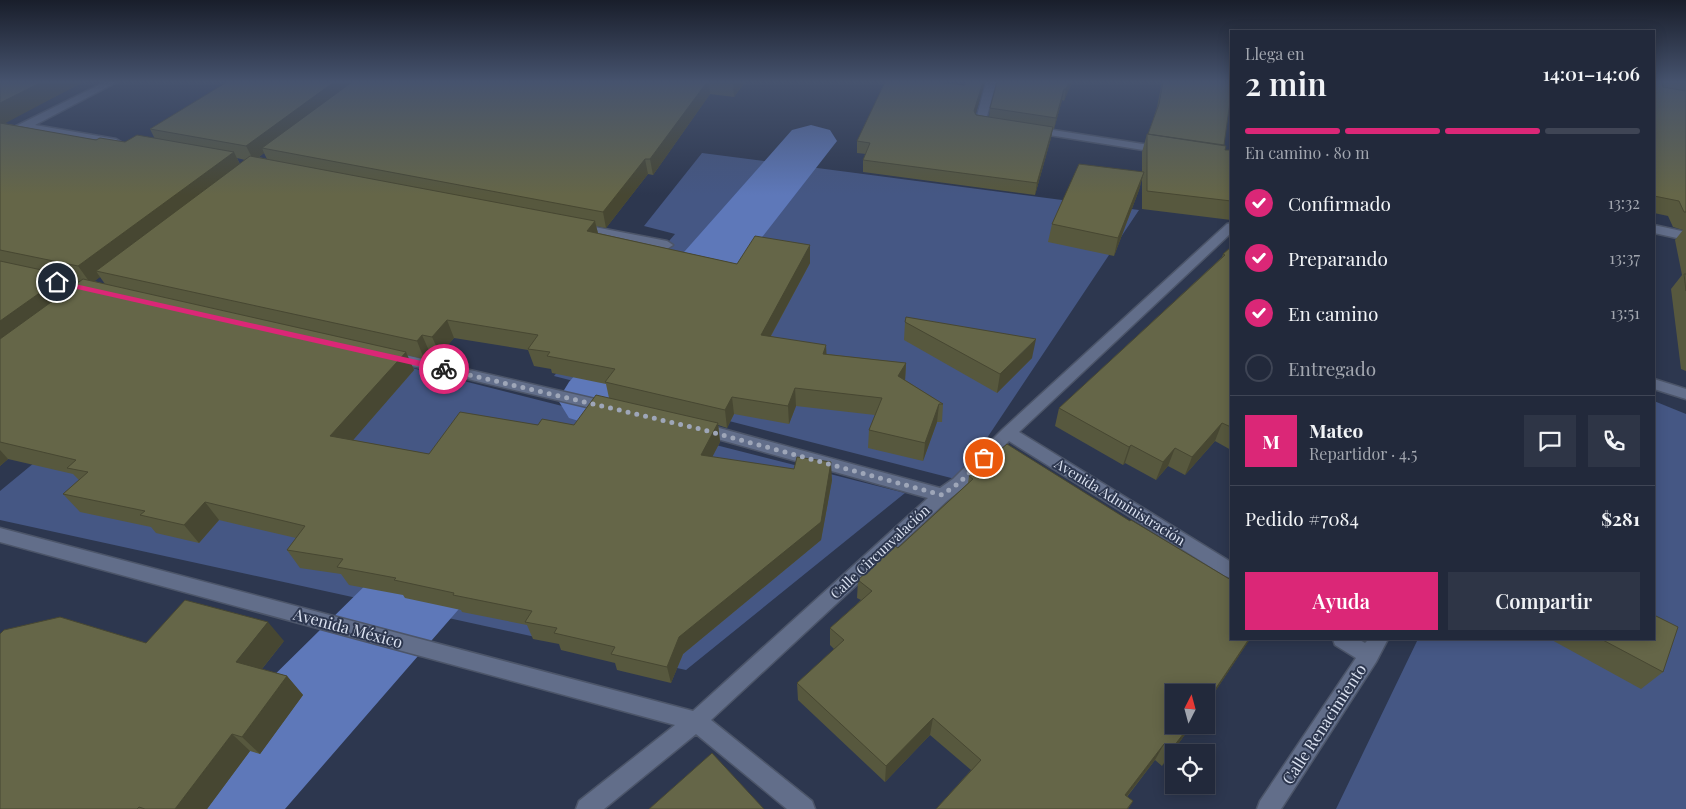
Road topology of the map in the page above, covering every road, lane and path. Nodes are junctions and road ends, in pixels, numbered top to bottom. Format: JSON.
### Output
{"nodes":[{"id":1,"x":36,"y":120,"type":"edge"},
{"id":2,"x":981,"y":120,"type":"edge"},
{"id":3,"x":24,"y":126,"type":"junction"},
{"id":4,"x":1008,"y":126,"type":"edge"},
{"id":5,"x":1026,"y":129,"type":"edge"},
{"id":6,"x":0,"y":138,"type":"edge"},
{"id":7,"x":130,"y":144,"type":"edge"},
{"id":8,"x":1173,"y":152,"type":"edge"},
{"id":9,"x":571,"y":227,"type":"edge"},
{"id":10,"x":1230,"y":228,"type":"edge"},
{"id":11,"x":1655,"y":229,"type":"edge"},
{"id":12,"x":1686,"y":236,"type":"edge"},
{"id":13,"x":667,"y":245,"type":"dead end"},
{"id":14,"x":373,"y":353,"type":"edge"},
{"id":15,"x":1655,"y":384,"type":"edge"},
{"id":16,"x":1686,"y":394,"type":"edge"},
{"id":17,"x":626,"y":411,"type":"edge"},
{"id":18,"x":685,"y":425,"type":"edge"},
{"id":19,"x":1008,"y":433,"type":"junction"},
{"id":20,"x":942,"y":495,"type":"junction"},
{"id":21,"x":0,"y":535,"type":"edge"},
{"id":22,"x":1230,"y":570,"type":"edge"},
{"id":23,"x":1346,"y":640,"type":"edge"},
{"id":24,"x":1374,"y":647,"type":"edge"},
{"id":25,"x":696,"y":721,"type":"junction"},
{"id":26,"x":1273,"y":807,"type":"edge"},
{"id":27,"x":587,"y":809,"type":"edge"},
{"id":28,"x":804,"y":809,"type":"edge"}],
"edges":[{"from":1,"to":3,"type":"street"},
{"from":2,"to":4,"type":"street"},
{"from":3,"to":6,"type":"street"},
{"from":3,"to":7,"type":"street"},
{"from":5,"to":8,"type":"street"},
{"from":9,"to":13,"type":"street"},
{"from":10,"to":19,"type":"street","name":"Calle Circunvalación"},
{"from":11,"to":12,"type":"street"},
{"from":14,"to":17,"type":"street"},
{"from":15,"to":16,"type":"street"},
{"from":18,"to":20,"type":"street"},
{"from":19,"to":20,"type":"street","name":"Calle Circunvalación"},
{"from":19,"to":22,"type":"street","name":"Avenida Administración"},
{"from":20,"to":25,"type":"street","name":"Calle Circunvalación"},
{"from":21,"to":25,"type":"street","name":"Avenida México"},
{"from":23,"to":24,"type":"street"},
{"from":24,"to":26,"type":"street","name":"Calle Renacimiento"},
{"from":25,"to":27,"type":"street","name":"Calle Circunvalación"},
{"from":25,"to":28,"type":"street"}]}
